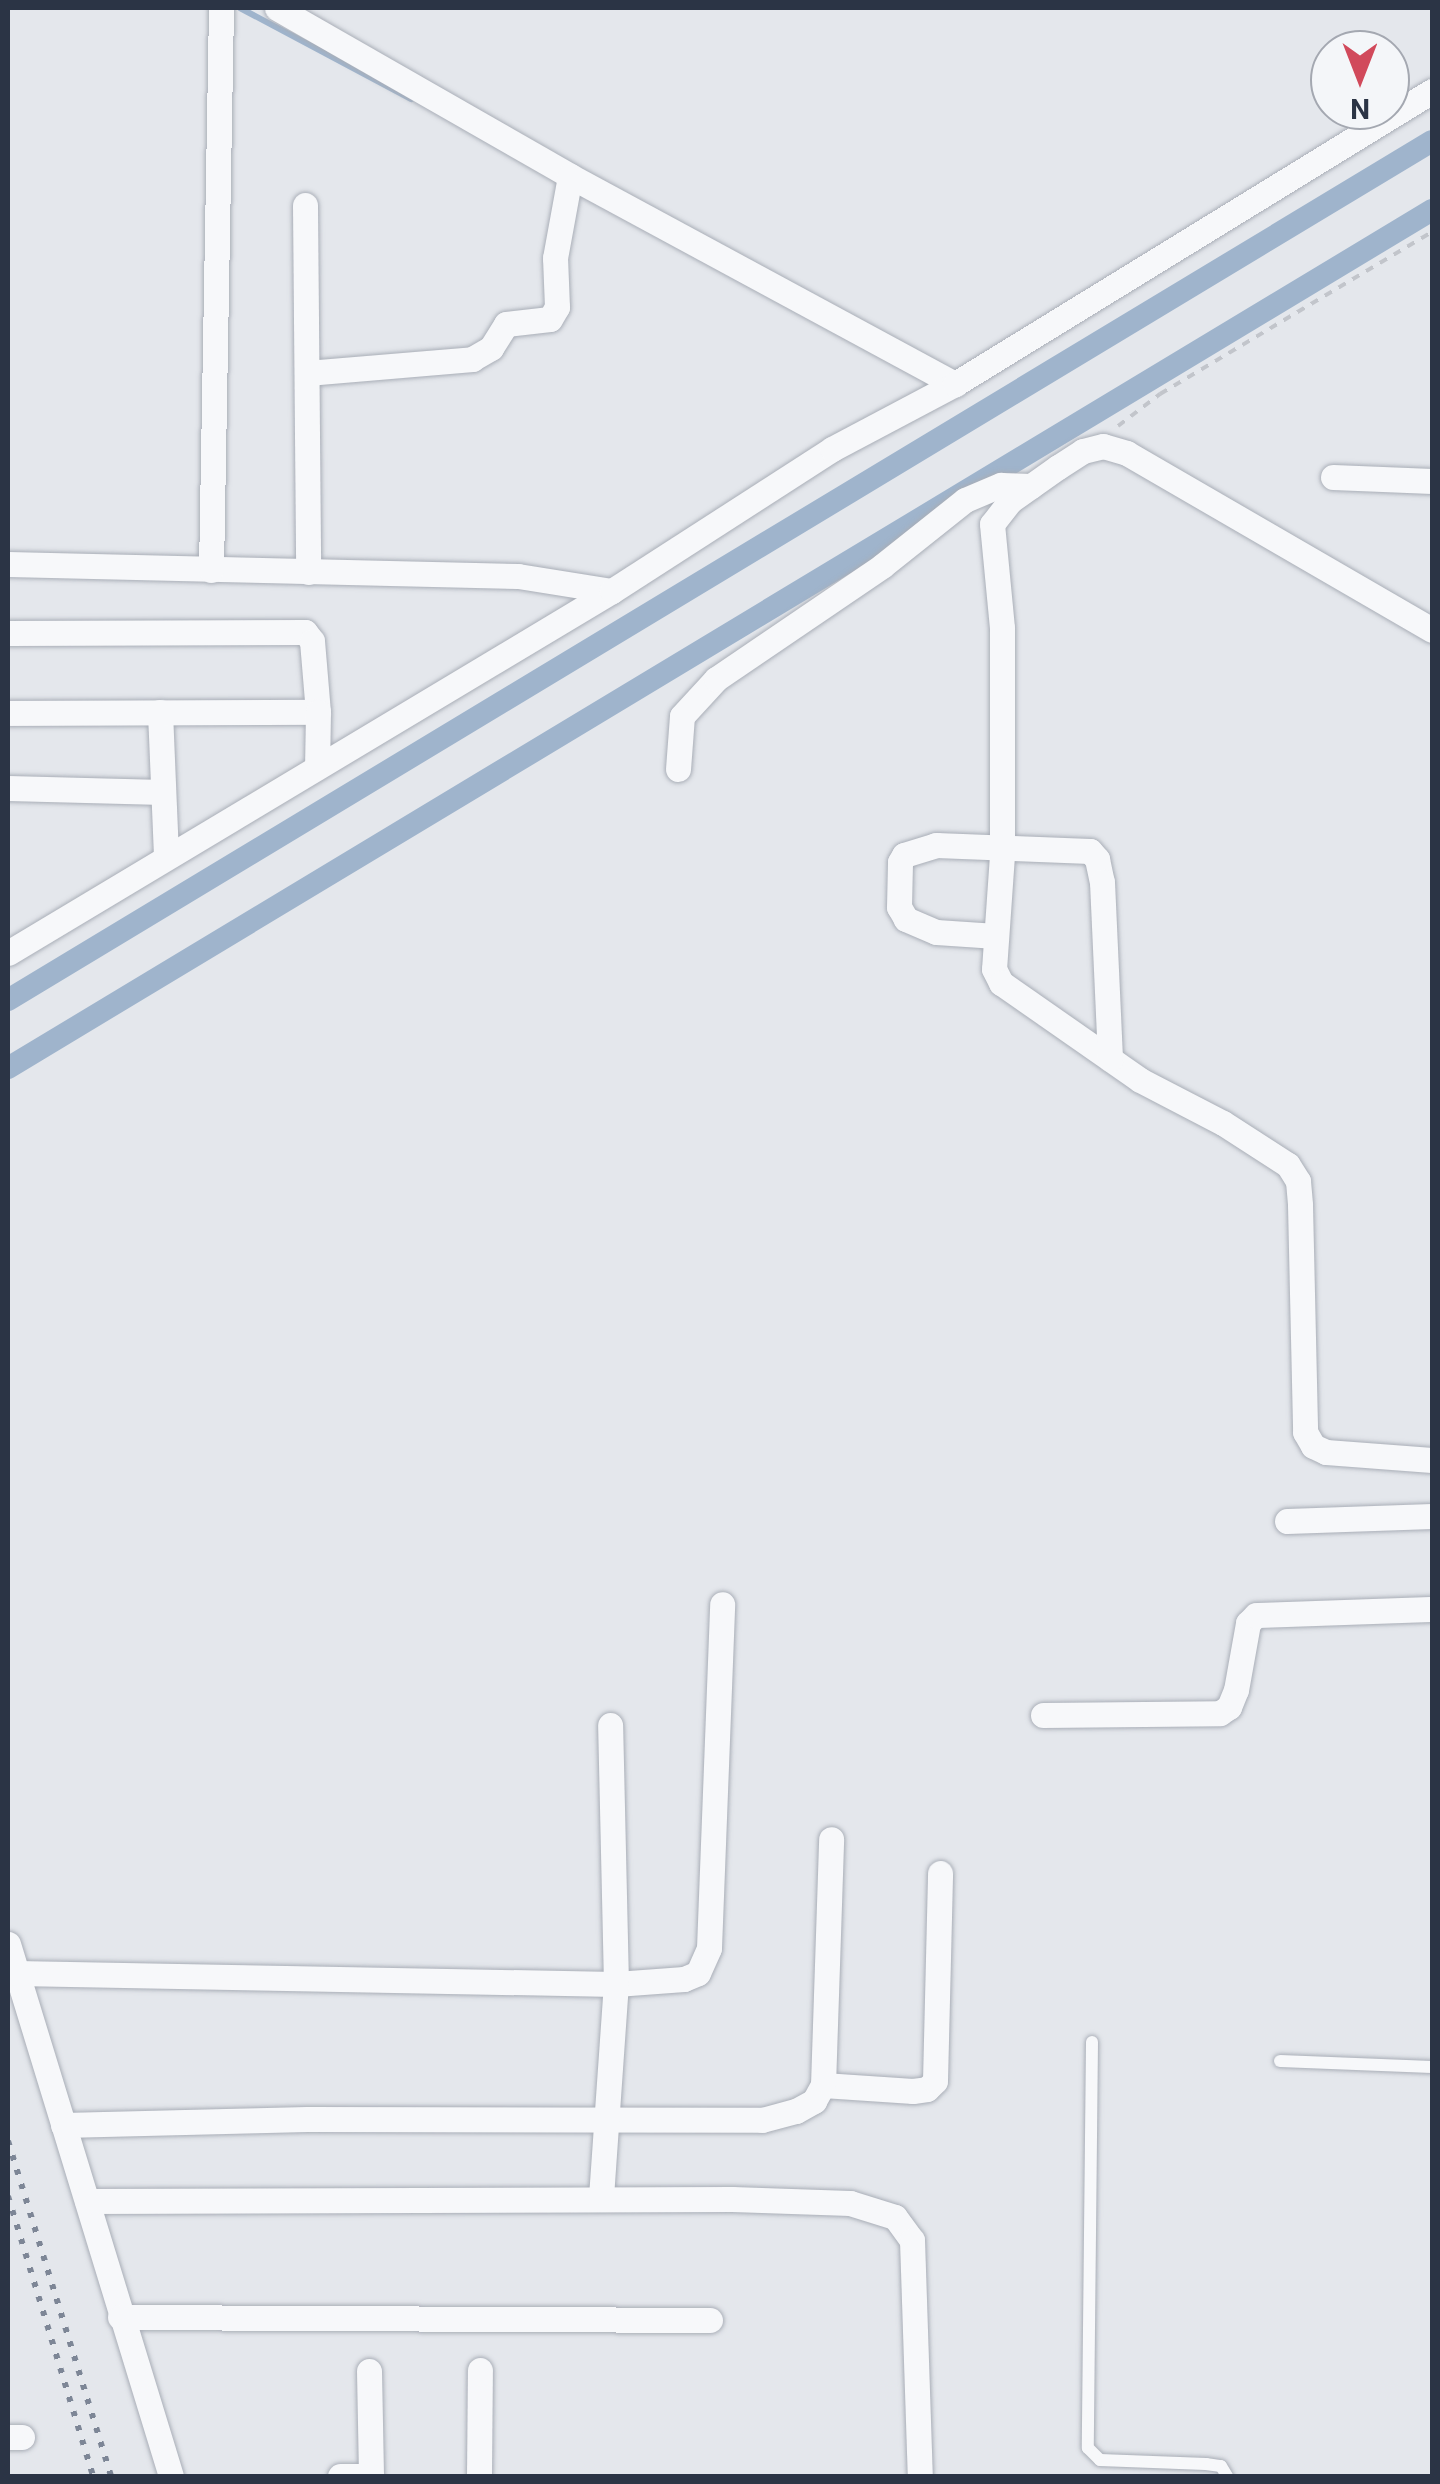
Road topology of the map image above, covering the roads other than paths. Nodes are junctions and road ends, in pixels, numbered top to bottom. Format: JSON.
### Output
{"nodes":[{"id":1,"x":221,"y":8,"type":"edge"},
{"id":2,"x":276,"y":8,"type":"edge"},
{"id":3,"x":1432,"y":91,"type":"edge"},
{"id":4,"x":570,"y":176,"type":"junction"},
{"id":5,"x":305,"y":205,"type":"dead end"},
{"id":6,"x":307,"y":373,"type":"junction"},
{"id":7,"x":955,"y":384,"type":"junction"},
{"id":8,"x":1333,"y":477,"type":"dead end"},
{"id":9,"x":1432,"y":481,"type":"edge"},
{"id":10,"x":1031,"y":486,"type":"junction"},
{"id":11,"x":8,"y":564,"type":"edge"},
{"id":12,"x":210,"y":570,"type":"junction"},
{"id":13,"x":308,"y":572,"type":"junction"},
{"id":14,"x":612,"y":590,"type":"junction"},
{"id":15,"x":1432,"y":630,"type":"edge"},
{"id":16,"x":8,"y":633,"type":"edge"},
{"id":17,"x":160,"y":712,"type":"junction"},
{"id":18,"x":318,"y":712,"type":"junction"},
{"id":19,"x":8,"y":713,"type":"edge"},
{"id":20,"x":317,"y":767,"type":"junction"},
{"id":21,"x":678,"y":769,"type":"dead end"},
{"id":22,"x":8,"y":788,"type":"edge"},
{"id":23,"x":163,"y":792,"type":"junction"},
{"id":24,"x":1002,"y":846,"type":"junction"},
{"id":25,"x":166,"y":855,"type":"junction"},
{"id":26,"x":996,"y":936,"type":"junction"},
{"id":27,"x":8,"y":953,"type":"edge"},
{"id":28,"x":1110,"y":1060,"type":"junction"},
{"id":29,"x":1432,"y":1460,"type":"edge"},
{"id":30,"x":1432,"y":1516,"type":"edge"},
{"id":31,"x":1286,"y":1521,"type":"dead end"},
{"id":32,"x":722,"y":1604,"type":"dead end"},
{"id":33,"x":1432,"y":1609,"type":"edge"},
{"id":34,"x":1043,"y":1715,"type":"dead end"},
{"id":35,"x":610,"y":1725,"type":"dead end"},
{"id":36,"x":832,"y":1839,"type":"dead end"},
{"id":37,"x":940,"y":1874,"type":"dead end"},
{"id":38,"x":8,"y":1944,"type":"edge"},
{"id":39,"x":16,"y":1973,"type":"junction"},
{"id":40,"x":616,"y":1984,"type":"junction"},
{"id":41,"x":1092,"y":2042,"type":"dead end"},
{"id":42,"x":1280,"y":2061,"type":"dead end"},
{"id":43,"x":1432,"y":2067,"type":"edge"},
{"id":44,"x":822,"y":2085,"type":"junction"},
{"id":45,"x":604,"y":2118,"type":"junction"},
{"id":46,"x":63,"y":2125,"type":"junction"},
{"id":47,"x":601,"y":2198,"type":"junction"},
{"id":48,"x":87,"y":2201,"type":"junction"},
{"id":49,"x":120,"y":2317,"type":"junction"},
{"id":50,"x":710,"y":2320,"type":"dead end"},
{"id":51,"x":480,"y":2370,"type":"dead end"},
{"id":52,"x":369,"y":2371,"type":"dead end"},
{"id":53,"x":171,"y":2476,"type":"edge"},
{"id":54,"x":340,"y":2476,"type":"edge"},
{"id":55,"x":372,"y":2476,"type":"edge"},
{"id":56,"x":479,"y":2476,"type":"edge"},
{"id":57,"x":920,"y":2476,"type":"edge"},
{"id":58,"x":1227,"y":2476,"type":"edge"}],
"edges":[{"from":1,"to":12,"type":"street"},
{"from":2,"to":4,"type":"street"},
{"from":3,"to":7,"type":"street"},
{"from":4,"to":6,"type":"street"},
{"from":4,"to":7,"type":"street"},
{"from":5,"to":6,"type":"street"},
{"from":6,"to":13,"type":"street"},
{"from":7,"to":14,"type":"street"},
{"from":8,"to":9,"type":"street"},
{"from":10,"to":15,"type":"street"},
{"from":10,"to":21,"type":"street"},
{"from":10,"to":24,"type":"street"},
{"from":11,"to":12,"type":"street"},
{"from":12,"to":13,"type":"street"},
{"from":13,"to":14,"type":"street"},
{"from":14,"to":20,"type":"street"},
{"from":16,"to":18,"type":"street"},
{"from":17,"to":18,"type":"street"},
{"from":17,"to":19,"type":"street"},
{"from":17,"to":23,"type":"street"},
{"from":18,"to":20,"type":"street"},
{"from":20,"to":25,"type":"street"},
{"from":22,"to":23,"type":"street"},
{"from":23,"to":25,"type":"street"},
{"from":24,"to":26,"type":"street"},
{"from":24,"to":26,"type":"street"},
{"from":24,"to":28,"type":"street"},
{"from":25,"to":27,"type":"street"},
{"from":26,"to":28,"type":"street"},
{"from":28,"to":29,"type":"street"},
{"from":30,"to":31,"type":"street"},
{"from":32,"to":40,"type":"street"},
{"from":33,"to":34,"type":"street"},
{"from":35,"to":40,"type":"street"},
{"from":36,"to":44,"type":"street"},
{"from":37,"to":44,"type":"street"},
{"from":38,"to":39,"type":"street"},
{"from":39,"to":40,"type":"street"},
{"from":39,"to":46,"type":"street"},
{"from":40,"to":45,"type":"street"},
{"from":41,"to":58,"type":"lane"},
{"from":42,"to":43,"type":"lane"},
{"from":44,"to":45,"type":"street"},
{"from":45,"to":46,"type":"street"},
{"from":45,"to":47,"type":"street"},
{"from":46,"to":48,"type":"street"},
{"from":47,"to":48,"type":"street"},
{"from":47,"to":57,"type":"street"},
{"from":48,"to":49,"type":"street"},
{"from":49,"to":50,"type":"street"},
{"from":49,"to":53,"type":"street"},
{"from":51,"to":56,"type":"street"},
{"from":52,"to":55,"type":"street"},
{"from":54,"to":55,"type":"street"}]}
